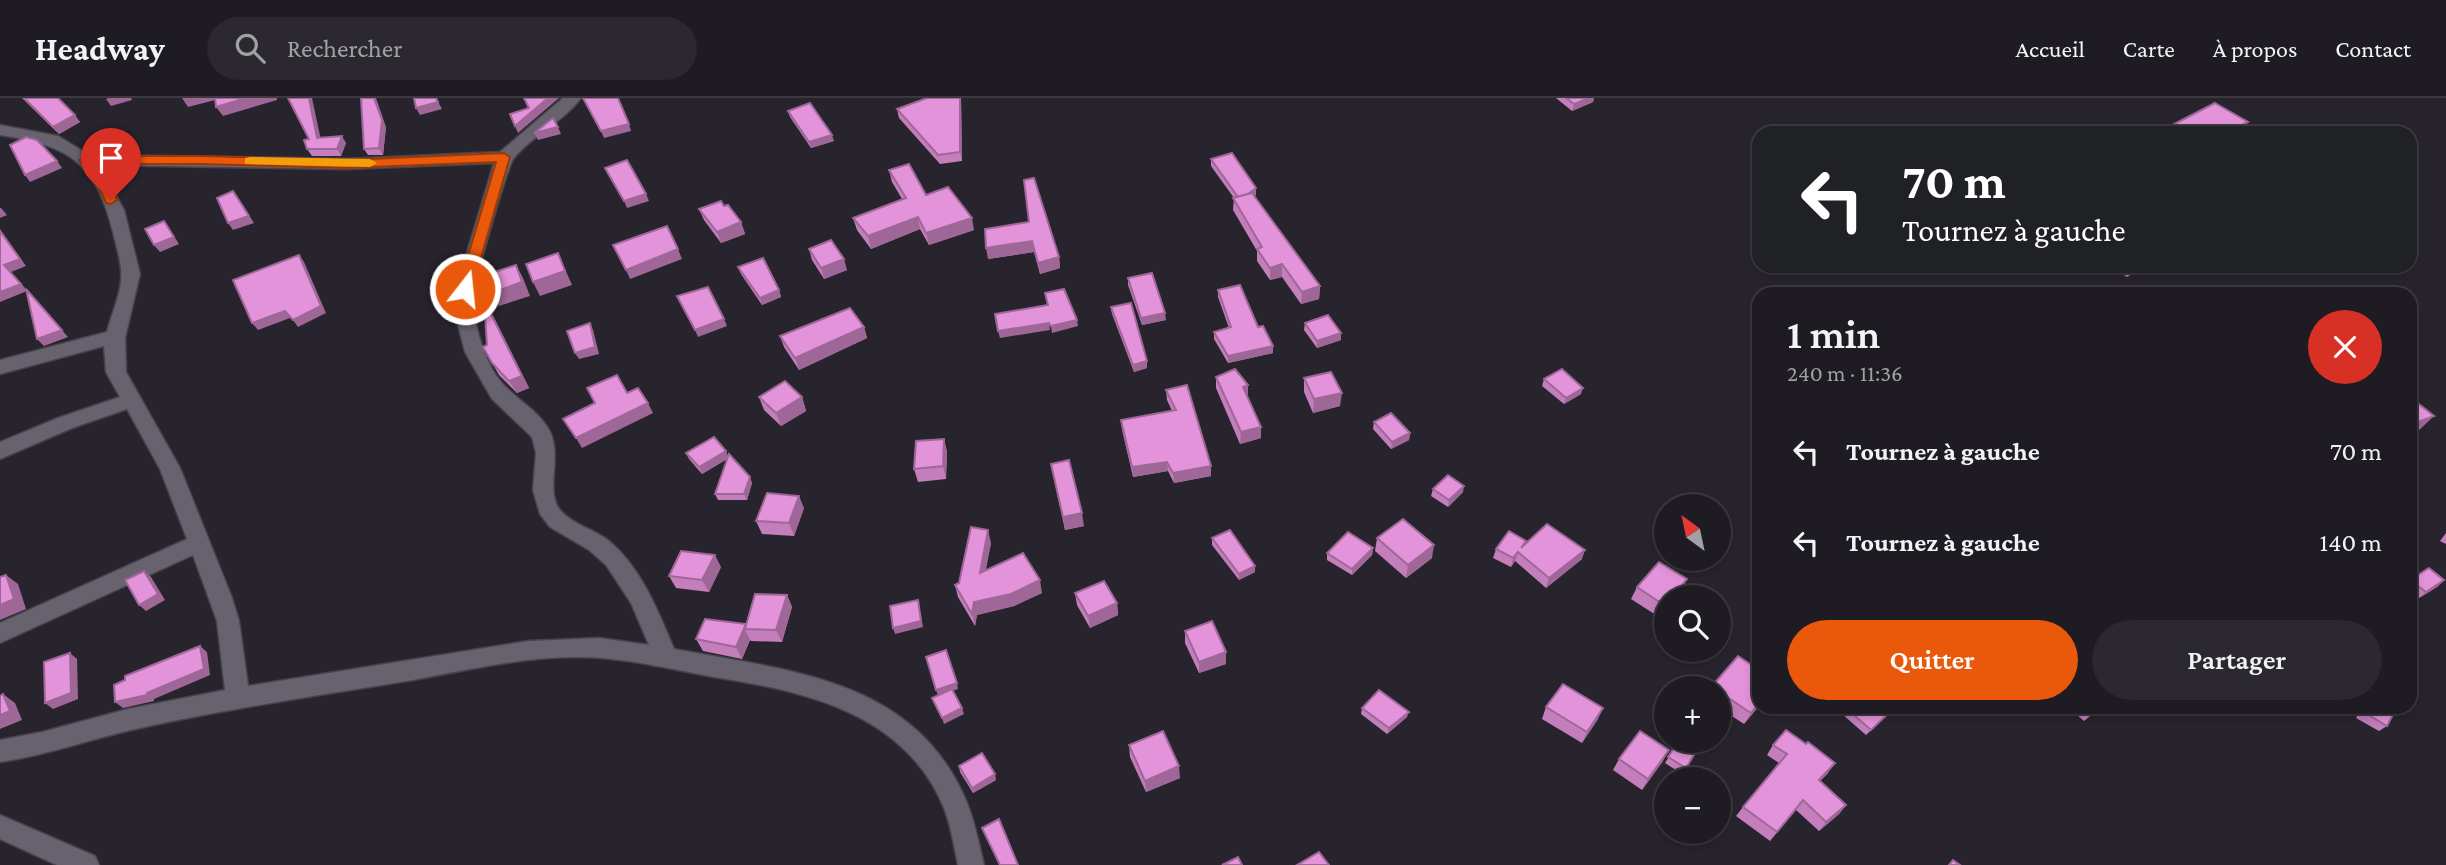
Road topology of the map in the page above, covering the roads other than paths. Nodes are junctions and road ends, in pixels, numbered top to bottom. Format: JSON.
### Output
{"nodes":[{"id":1,"x":573,"y":98,"type":"edge"},
{"id":2,"x":0,"y":130,"type":"edge"},
{"id":3,"x":504,"y":157,"type":"junction"},
{"id":4,"x":86,"y":160,"type":"junction"},
{"id":5,"x":113,"y":337,"type":"junction"},
{"id":6,"x":0,"y":367,"type":"edge"},
{"id":7,"x":132,"y":400,"type":"junction"},
{"id":8,"x":0,"y":451,"type":"edge"},
{"id":9,"x":199,"y":543,"type":"junction"},
{"id":10,"x":0,"y":634,"type":"edge"},
{"id":11,"x":666,"y":658,"type":"junction"},
{"id":12,"x":238,"y":700,"type":"junction"},
{"id":13,"x":35,"y":746,"type":"junction"},
{"id":14,"x":0,"y":751,"type":"edge"},
{"id":15,"x":0,"y":760,"type":"edge"},
{"id":16,"x":0,"y":827,"type":"edge"},
{"id":17,"x":86,"y":865,"type":"edge"},
{"id":18,"x":971,"y":865,"type":"edge"}],
"edges":[{"from":1,"to":3,"type":"street"},
{"from":2,"to":4,"type":"street"},
{"from":3,"to":4,"type":"street"},
{"from":3,"to":11,"type":"street"},
{"from":4,"to":5,"type":"street"},
{"from":5,"to":6,"type":"street"},
{"from":5,"to":7,"type":"street"},
{"from":7,"to":8,"type":"street"},
{"from":7,"to":9,"type":"street"},
{"from":9,"to":10,"type":"street"},
{"from":9,"to":12,"type":"street"},
{"from":11,"to":12,"type":"street"},
{"from":11,"to":18,"type":"street"},
{"from":12,"to":13,"type":"street"},
{"from":13,"to":14,"type":"street"},
{"from":13,"to":15,"type":"street"},
{"from":16,"to":17,"type":"street"}]}
